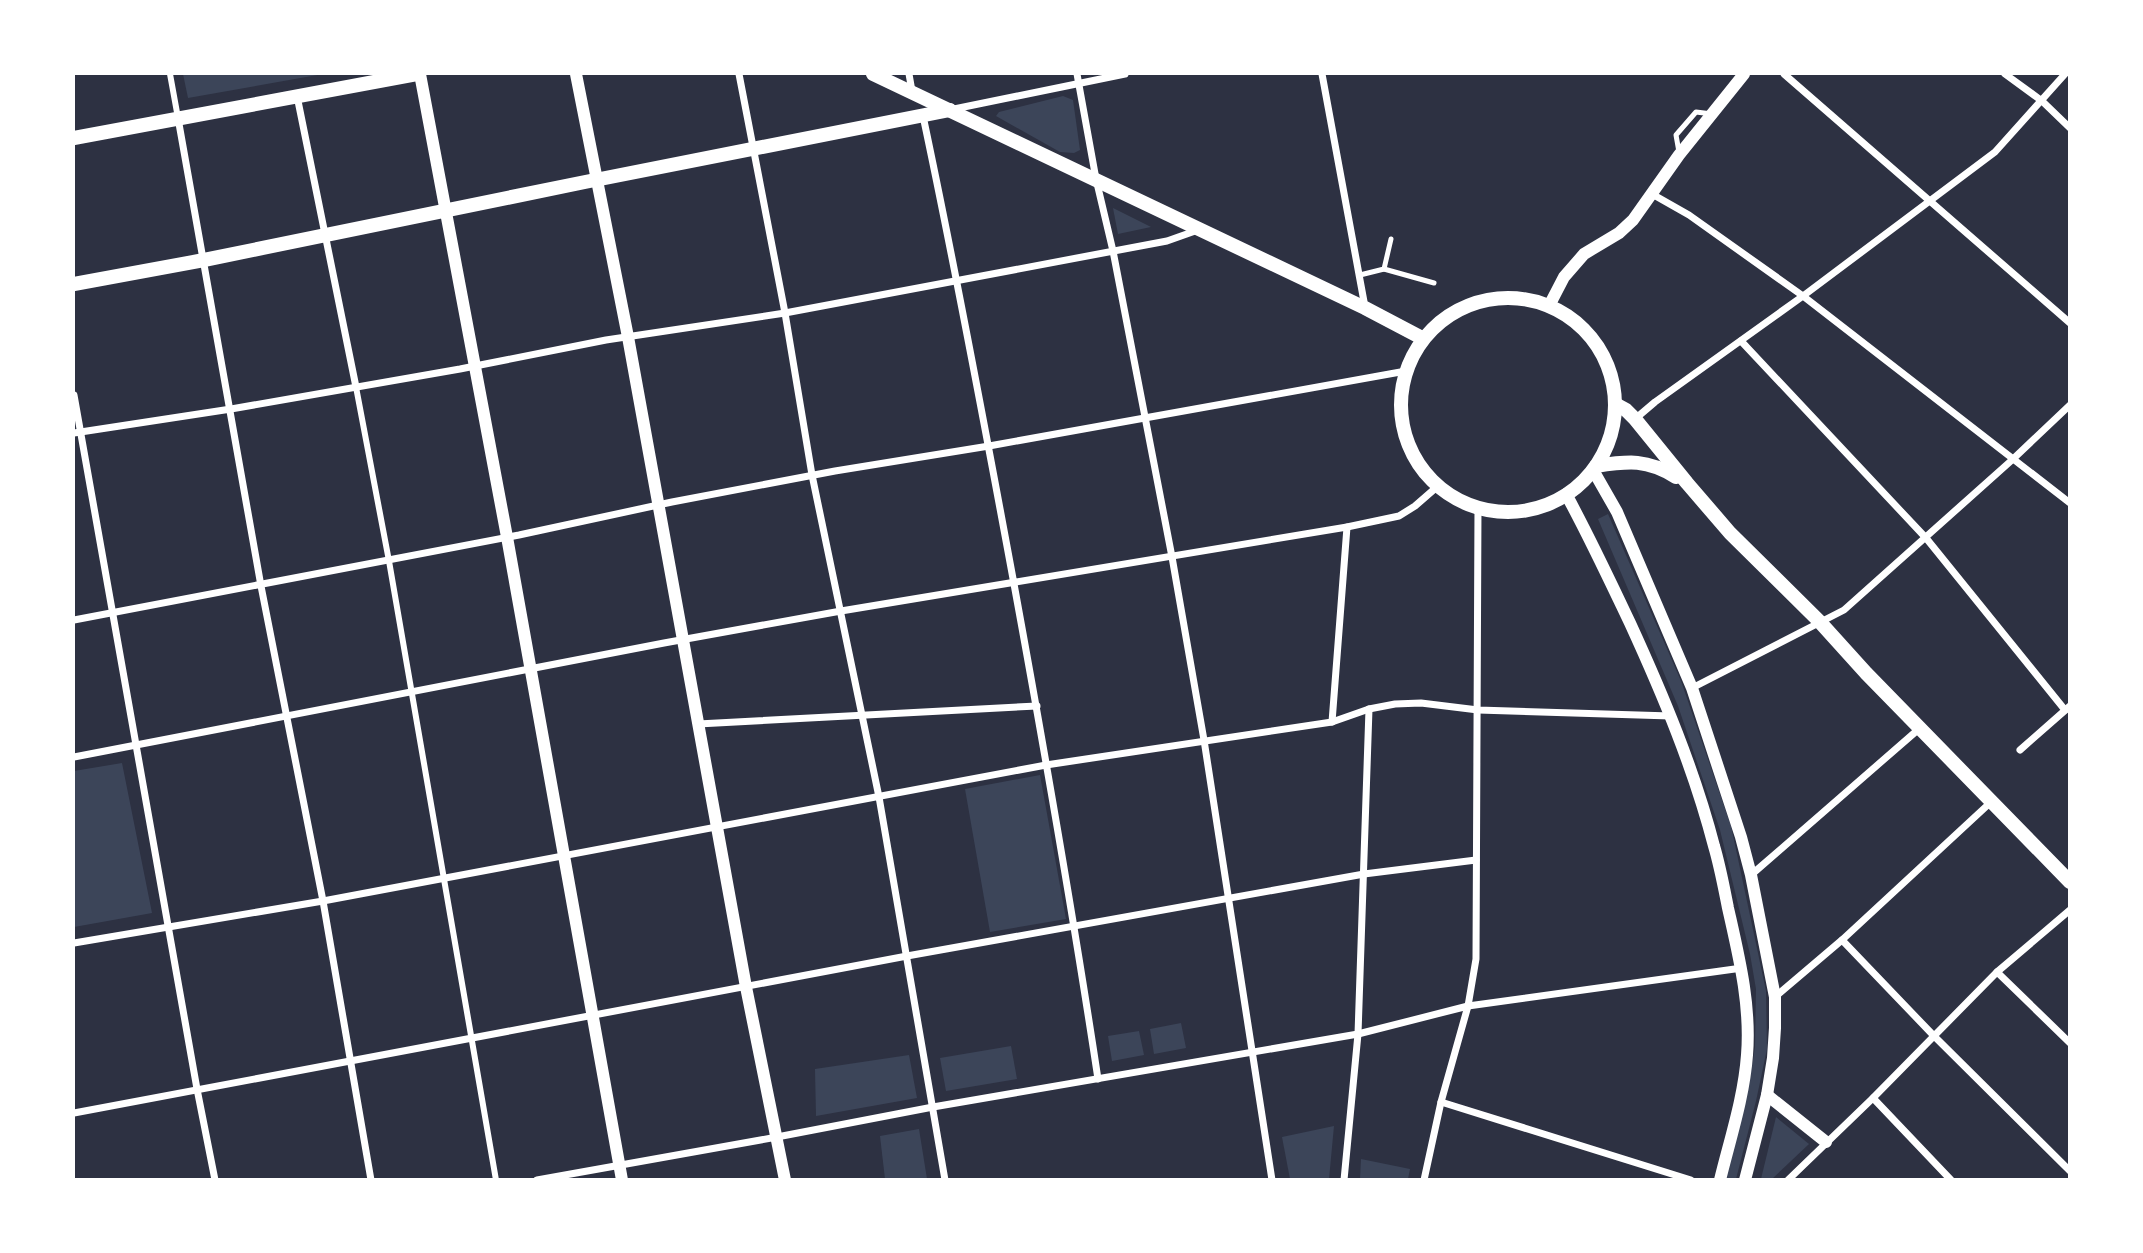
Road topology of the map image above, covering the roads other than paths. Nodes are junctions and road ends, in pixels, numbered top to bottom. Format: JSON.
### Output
{"nodes":[{"id":1,"x":170,"y":74,"type":"edge"},
{"id":2,"x":419,"y":74,"type":"edge"},
{"id":3,"x":576,"y":74,"type":"edge"},
{"id":4,"x":739,"y":74,"type":"edge"},
{"id":5,"x":873,"y":74,"type":"edge"},
{"id":6,"x":909,"y":74,"type":"edge"},
{"id":7,"x":1077,"y":74,"type":"edge"},
{"id":8,"x":1125,"y":74,"type":"edge"},
{"id":9,"x":1322,"y":74,"type":"edge"},
{"id":10,"x":1745,"y":74,"type":"edge"},
{"id":11,"x":1784,"y":74,"type":"edge"},
{"id":12,"x":2005,"y":74,"type":"edge"},
{"id":13,"x":2065,"y":74,"type":"edge"},
{"id":14,"x":1079,"y":83,"type":"junction"},
{"id":15,"x":912,"y":92,"type":"junction"},
{"id":16,"x":296,"y":95,"type":"junction"},
{"id":17,"x":2042,"y":101,"type":"junction"},
{"id":18,"x":950,"y":110,"type":"junction"},
{"id":19,"x":923,"y":116,"type":"junction"},
{"id":20,"x":178,"y":118,"type":"junction"},
{"id":21,"x":2070,"y":128,"type":"edge"},
{"id":22,"x":74,"y":138,"type":"edge"},
{"id":23,"x":752,"y":149,"type":"junction"},
{"id":24,"x":1096,"y":179,"type":"junction"},
{"id":25,"x":597,"y":180,"type":"junction"},
{"id":26,"x":1653,"y":194,"type":"junction"},
{"id":27,"x":1929,"y":201,"type":"junction"},
{"id":28,"x":446,"y":212,"type":"junction"},
{"id":29,"x":1199,"y":229,"type":"junction"},
{"id":30,"x":324,"y":236,"type":"junction"},
{"id":31,"x":1391,"y":239,"type":"dead end"},
{"id":32,"x":1113,"y":251,"type":"junction"},
{"id":33,"x":204,"y":260,"type":"junction"},
{"id":34,"x":1384,"y":269,"type":"junction"},
{"id":35,"x":1360,"y":275,"type":"junction"},
{"id":36,"x":958,"y":279,"type":"junction"},
{"id":37,"x":1434,"y":283,"type":"dead end"},
{"id":38,"x":74,"y":284,"type":"edge"},
{"id":39,"x":1803,"y":296,"type":"junction"},
{"id":40,"x":1550,"y":304,"type":"junction"},
{"id":41,"x":1365,"y":308,"type":"junction"},
{"id":42,"x":785,"y":313,"type":"junction"},
{"id":43,"x":2070,"y":323,"type":"edge"},
{"id":44,"x":628,"y":337,"type":"junction"},
{"id":45,"x":1423,"y":338,"type":"junction"},
{"id":46,"x":1741,"y":341,"type":"junction"},
{"id":47,"x":474,"y":366,"type":"junction"},
{"id":48,"x":1406,"y":371,"type":"junction"},
{"id":49,"x":356,"y":387,"type":"junction"},
{"id":50,"x":74,"y":395,"type":"edge"},
{"id":51,"x":1615,"y":404,"type":"junction"},
{"id":52,"x":2070,"y":405,"type":"edge"},
{"id":53,"x":231,"y":409,"type":"junction"},
{"id":54,"x":1145,"y":418,"type":"junction"},
{"id":55,"x":1635,"y":419,"type":"junction"},
{"id":56,"x":77,"y":432,"type":"edge"},
{"id":57,"x":989,"y":446,"type":"junction"},
{"id":58,"x":2012,"y":460,"type":"junction"},
{"id":59,"x":1595,"y":468,"type":"junction"},
{"id":60,"x":812,"y":475,"type":"junction"},
{"id":61,"x":1687,"y":483,"type":"junction"},
{"id":62,"x":1438,"y":486,"type":"junction"},
{"id":63,"x":1566,"y":494,"type":"junction"},
{"id":64,"x":2070,"y":503,"type":"edge"},
{"id":65,"x":659,"y":505,"type":"junction"},
{"id":66,"x":1478,"y":507,"type":"junction"},
{"id":67,"x":1347,"y":527,"type":"junction"},
{"id":68,"x":507,"y":537,"type":"junction"},
{"id":69,"x":1926,"y":538,"type":"junction"},
{"id":70,"x":1172,"y":557,"type":"junction"},
{"id":71,"x":389,"y":561,"type":"junction"},
{"id":72,"x":1014,"y":582,"type":"junction"},
{"id":73,"x":261,"y":586,"type":"junction"},
{"id":74,"x":841,"y":611,"type":"junction"},
{"id":75,"x":113,"y":613,"type":"junction"},
{"id":76,"x":74,"y":620,"type":"edge"},
{"id":77,"x":1819,"y":621,"type":"junction"},
{"id":78,"x":684,"y":640,"type":"junction"},
{"id":79,"x":530,"y":668,"type":"junction"},
{"id":80,"x":1692,"y":688,"type":"junction"},
{"id":81,"x":411,"y":692,"type":"junction"},
{"id":82,"x":1037,"y":706,"type":"junction"},
{"id":83,"x":2067,"y":708,"type":"edge"},
{"id":84,"x":1369,"y":709,"type":"junction"},
{"id":85,"x":1478,"y":710,"type":"junction"},
{"id":86,"x":288,"y":716,"type":"junction"},
{"id":87,"x":863,"y":716,"type":"junction"},
{"id":88,"x":1671,"y":716,"type":"junction"},
{"id":89,"x":1332,"y":722,"type":"junction"},
{"id":90,"x":697,"y":724,"type":"junction"},
{"id":91,"x":1920,"y":728,"type":"junction"},
{"id":92,"x":1204,"y":740,"type":"junction"},
{"id":93,"x":136,"y":744,"type":"junction"},
{"id":94,"x":2020,"y":750,"type":"dead end"},
{"id":95,"x":74,"y":757,"type":"edge"},
{"id":96,"x":1046,"y":765,"type":"junction"},
{"id":97,"x":879,"y":796,"type":"junction"},
{"id":98,"x":1992,"y":802,"type":"junction"},
{"id":99,"x":718,"y":826,"type":"junction"},
{"id":100,"x":565,"y":855,"type":"junction"},
{"id":101,"x":1476,"y":860,"type":"junction"},
{"id":102,"x":1364,"y":874,"type":"junction"},
{"id":103,"x":1751,"y":875,"type":"junction"},
{"id":104,"x":444,"y":877,"type":"junction"},
{"id":105,"x":2070,"y":882,"type":"edge"},
{"id":106,"x":1227,"y":898,"type":"junction"},
{"id":107,"x":323,"y":901,"type":"junction"},
{"id":108,"x":2070,"y":910,"type":"edge"},
{"id":109,"x":1075,"y":927,"type":"junction"},
{"id":110,"x":168,"y":928,"type":"junction"},
{"id":111,"x":1842,"y":940,"type":"junction"},
{"id":112,"x":74,"y":943,"type":"edge"},
{"id":113,"x":906,"y":956,"type":"junction"},
{"id":114,"x":1742,"y":968,"type":"junction"},
{"id":115,"x":1997,"y":972,"type":"junction"},
{"id":116,"x":747,"y":986,"type":"junction"},
{"id":117,"x":1775,"y":997,"type":"junction"},
{"id":118,"x":1468,"y":1006,"type":"junction"},
{"id":119,"x":592,"y":1016,"type":"junction"},
{"id":120,"x":1358,"y":1034,"type":"junction"},
{"id":121,"x":1934,"y":1036,"type":"junction"},
{"id":122,"x":471,"y":1037,"type":"junction"},
{"id":123,"x":2070,"y":1043,"type":"edge"},
{"id":124,"x":1252,"y":1054,"type":"junction"},
{"id":125,"x":349,"y":1060,"type":"junction"},
{"id":126,"x":1098,"y":1079,"type":"junction"},
{"id":127,"x":197,"y":1089,"type":"junction"},
{"id":128,"x":1767,"y":1096,"type":"junction"},
{"id":129,"x":1873,"y":1098,"type":"junction"},
{"id":130,"x":1441,"y":1102,"type":"junction"},
{"id":131,"x":933,"y":1107,"type":"junction"},
{"id":132,"x":74,"y":1113,"type":"edge"},
{"id":133,"x":777,"y":1138,"type":"junction"},
{"id":134,"x":1826,"y":1142,"type":"junction"},
{"id":135,"x":620,"y":1164,"type":"junction"},
{"id":136,"x":2070,"y":1171,"type":"edge"},
{"id":137,"x":215,"y":1180,"type":"edge"},
{"id":138,"x":371,"y":1180,"type":"edge"},
{"id":139,"x":496,"y":1180,"type":"edge"},
{"id":140,"x":537,"y":1180,"type":"edge"},
{"id":141,"x":622,"y":1180,"type":"edge"},
{"id":142,"x":785,"y":1180,"type":"edge"},
{"id":143,"x":946,"y":1180,"type":"edge"},
{"id":144,"x":1272,"y":1180,"type":"edge"},
{"id":145,"x":1344,"y":1180,"type":"edge"},
{"id":146,"x":1424,"y":1180,"type":"edge"},
{"id":147,"x":1692,"y":1180,"type":"edge"},
{"id":148,"x":1720,"y":1180,"type":"edge"},
{"id":149,"x":1745,"y":1180,"type":"edge"},
{"id":150,"x":1788,"y":1180,"type":"edge"},
{"id":151,"x":1951,"y":1180,"type":"edge"}],
"edges":[{"from":1,"to":20,"type":"street"},
{"from":2,"to":16,"type":"main road"},
{"from":2,"to":28,"type":"street"},
{"from":3,"to":25,"type":"street"},
{"from":4,"to":23,"type":"street"},
{"from":5,"to":15,"type":"main road"},
{"from":6,"to":15,"type":"street"},
{"from":7,"to":14,"type":"street"},
{"from":8,"to":14,"type":"street"},
{"from":9,"to":35,"type":"street"},
{"from":10,"to":26,"type":"street"},
{"from":11,"to":27,"type":"street"},
{"from":12,"to":17,"type":"street"},
{"from":13,"to":17,"type":"street"},
{"from":14,"to":18,"type":"street"},
{"from":14,"to":24,"type":"street"},
{"from":15,"to":18,"type":"main road"},
{"from":16,"to":20,"type":"main road"},
{"from":16,"to":30,"type":"street"},
{"from":17,"to":21,"type":"street"},
{"from":17,"to":27,"type":"street"},
{"from":18,"to":19,"type":"main road"},
{"from":18,"to":24,"type":"main road"},
{"from":19,"to":23,"type":"main road"},
{"from":19,"to":36,"type":"street"},
{"from":20,"to":22,"type":"main road"},
{"from":20,"to":33,"type":"street"},
{"from":23,"to":25,"type":"main road"},
{"from":23,"to":42,"type":"street"},
{"from":24,"to":29,"type":"main road"},
{"from":24,"to":32,"type":"street"},
{"from":25,"to":28,"type":"main road"},
{"from":25,"to":44,"type":"street"},
{"from":26,"to":39,"type":"street"},
{"from":26,"to":40,"type":"street"},
{"from":27,"to":39,"type":"street"},
{"from":27,"to":43,"type":"street"},
{"from":28,"to":30,"type":"main road"},
{"from":28,"to":47,"type":"street"},
{"from":29,"to":32,"type":"street"},
{"from":29,"to":41,"type":"main road"},
{"from":30,"to":33,"type":"main road"},
{"from":30,"to":49,"type":"street"},
{"from":31,"to":34,"type":"lane"},
{"from":32,"to":36,"type":"street"},
{"from":32,"to":54,"type":"street"},
{"from":33,"to":38,"type":"main road"},
{"from":33,"to":53,"type":"street"},
{"from":34,"to":35,"type":"lane"},
{"from":34,"to":37,"type":"lane"},
{"from":35,"to":41,"type":"street"},
{"from":36,"to":42,"type":"street"},
{"from":36,"to":57,"type":"street"},
{"from":39,"to":46,"type":"street"},
{"from":39,"to":58,"type":"street"},
{"from":40,"to":45,"type":"main road"},
{"from":40,"to":51,"type":"main road"},
{"from":41,"to":45,"type":"main road"},
{"from":42,"to":44,"type":"street"},
{"from":42,"to":60,"type":"street"},
{"from":44,"to":47,"type":"street"},
{"from":44,"to":65,"type":"street"},
{"from":45,"to":48,"type":"main road"},
{"from":46,"to":55,"type":"street"},
{"from":46,"to":69,"type":"street"},
{"from":47,"to":49,"type":"street"},
{"from":47,"to":68,"type":"street"},
{"from":48,"to":54,"type":"street"},
{"from":48,"to":62,"type":"main road"},
{"from":49,"to":53,"type":"street"},
{"from":49,"to":71,"type":"street"},
{"from":50,"to":56,"type":"street"},
{"from":51,"to":55,"type":"main road"},
{"from":51,"to":59,"type":"main road"},
{"from":52,"to":58,"type":"street"},
{"from":53,"to":56,"type":"street"},
{"from":53,"to":73,"type":"street"},
{"from":54,"to":57,"type":"street"},
{"from":54,"to":70,"type":"street"},
{"from":55,"to":61,"type":"main road"},
{"from":56,"to":75,"type":"street"},
{"from":57,"to":60,"type":"street"},
{"from":57,"to":72,"type":"street"},
{"from":58,"to":64,"type":"street"},
{"from":58,"to":69,"type":"street"},
{"from":59,"to":61,"type":"main road"},
{"from":59,"to":63,"type":"main road"},
{"from":59,"to":80,"type":"street"},
{"from":60,"to":65,"type":"street"},
{"from":60,"to":74,"type":"street"},
{"from":61,"to":77,"type":"main road"},
{"from":62,"to":66,"type":"main road"},
{"from":62,"to":67,"type":"street"},
{"from":63,"to":66,"type":"main road"},
{"from":63,"to":88,"type":"street"},
{"from":65,"to":68,"type":"street"},
{"from":65,"to":78,"type":"street"},
{"from":66,"to":85,"type":"street"},
{"from":67,"to":70,"type":"street"},
{"from":67,"to":89,"type":"street"},
{"from":68,"to":71,"type":"street"},
{"from":68,"to":79,"type":"street"},
{"from":69,"to":77,"type":"street"},
{"from":69,"to":83,"type":"street"},
{"from":70,"to":72,"type":"street"},
{"from":70,"to":92,"type":"street"},
{"from":71,"to":73,"type":"street"},
{"from":71,"to":81,"type":"street"},
{"from":72,"to":74,"type":"street"},
{"from":72,"to":82,"type":"street"},
{"from":73,"to":75,"type":"street"},
{"from":73,"to":86,"type":"street"},
{"from":74,"to":78,"type":"street"},
{"from":74,"to":87,"type":"street"},
{"from":75,"to":76,"type":"street"},
{"from":75,"to":93,"type":"street"},
{"from":77,"to":80,"type":"street"},
{"from":77,"to":91,"type":"main road"},
{"from":78,"to":79,"type":"street"},
{"from":78,"to":90,"type":"street"},
{"from":79,"to":81,"type":"street"},
{"from":79,"to":100,"type":"street"},
{"from":80,"to":103,"type":"street"},
{"from":81,"to":86,"type":"street"},
{"from":81,"to":104,"type":"street"},
{"from":82,"to":87,"type":"street"},
{"from":82,"to":96,"type":"street"},
{"from":83,"to":94,"type":"street"},
{"from":84,"to":85,"type":"street"},
{"from":84,"to":89,"type":"street"},
{"from":84,"to":102,"type":"street"},
{"from":85,"to":88,"type":"street"},
{"from":85,"to":101,"type":"street"},
{"from":86,"to":93,"type":"street"},
{"from":86,"to":107,"type":"street"},
{"from":87,"to":90,"type":"street"},
{"from":87,"to":97,"type":"street"},
{"from":88,"to":114,"type":"street"},
{"from":89,"to":92,"type":"street"},
{"from":90,"to":99,"type":"street"},
{"from":91,"to":98,"type":"main road"},
{"from":91,"to":103,"type":"street"},
{"from":92,"to":96,"type":"street"},
{"from":92,"to":106,"type":"street"},
{"from":93,"to":95,"type":"street"},
{"from":93,"to":110,"type":"street"},
{"from":96,"to":97,"type":"street"},
{"from":96,"to":109,"type":"street"},
{"from":97,"to":99,"type":"street"},
{"from":97,"to":113,"type":"street"},
{"from":98,"to":105,"type":"main road"},
{"from":98,"to":111,"type":"street"},
{"from":99,"to":100,"type":"street"},
{"from":99,"to":116,"type":"street"},
{"from":100,"to":104,"type":"street"},
{"from":100,"to":119,"type":"street"},
{"from":101,"to":102,"type":"street"},
{"from":101,"to":118,"type":"street"},
{"from":102,"to":106,"type":"street"},
{"from":102,"to":120,"type":"street"},
{"from":103,"to":117,"type":"street"},
{"from":104,"to":107,"type":"street"},
{"from":104,"to":122,"type":"street"},
{"from":106,"to":109,"type":"street"},
{"from":106,"to":124,"type":"street"},
{"from":107,"to":110,"type":"street"},
{"from":107,"to":125,"type":"street"},
{"from":108,"to":115,"type":"street"},
{"from":109,"to":113,"type":"street"},
{"from":109,"to":126,"type":"street"},
{"from":110,"to":112,"type":"street"},
{"from":110,"to":127,"type":"street"},
{"from":111,"to":117,"type":"street"},
{"from":111,"to":121,"type":"street"},
{"from":113,"to":116,"type":"street"},
{"from":113,"to":131,"type":"street"},
{"from":114,"to":118,"type":"street"},
{"from":114,"to":148,"type":"street"},
{"from":115,"to":121,"type":"street"},
{"from":115,"to":123,"type":"street"},
{"from":116,"to":119,"type":"street"},
{"from":116,"to":133,"type":"street"},
{"from":117,"to":128,"type":"street"},
{"from":118,"to":120,"type":"street"},
{"from":118,"to":130,"type":"street"},
{"from":119,"to":122,"type":"street"},
{"from":119,"to":135,"type":"street"},
{"from":120,"to":124,"type":"street"},
{"from":120,"to":145,"type":"street"},
{"from":121,"to":129,"type":"street"},
{"from":121,"to":136,"type":"street"},
{"from":122,"to":125,"type":"street"},
{"from":122,"to":139,"type":"street"},
{"from":124,"to":126,"type":"street"},
{"from":124,"to":144,"type":"street"},
{"from":125,"to":127,"type":"street"},
{"from":125,"to":138,"type":"street"},
{"from":126,"to":131,"type":"street"},
{"from":127,"to":132,"type":"street"},
{"from":127,"to":137,"type":"street"},
{"from":128,"to":134,"type":"street"},
{"from":128,"to":149,"type":"street"},
{"from":129,"to":134,"type":"street"},
{"from":129,"to":151,"type":"street"},
{"from":130,"to":146,"type":"street"},
{"from":130,"to":147,"type":"street"},
{"from":131,"to":133,"type":"street"},
{"from":131,"to":143,"type":"street"},
{"from":133,"to":135,"type":"street"},
{"from":133,"to":142,"type":"street"},
{"from":134,"to":150,"type":"street"},
{"from":135,"to":140,"type":"street"},
{"from":135,"to":141,"type":"street"}]}
